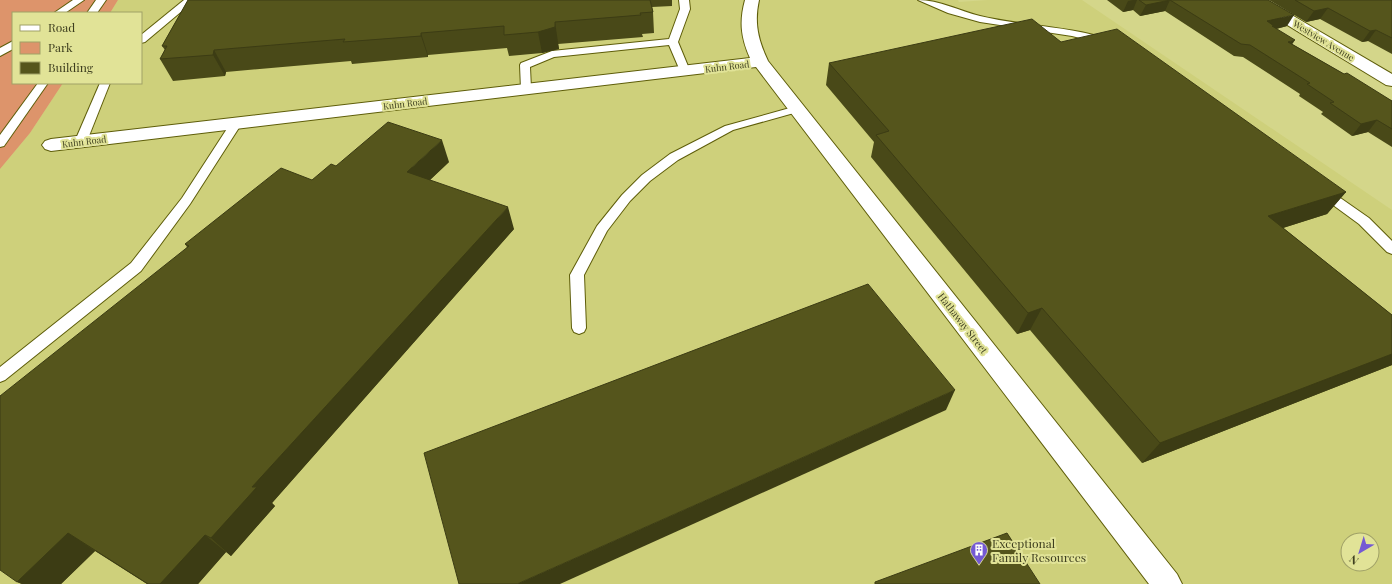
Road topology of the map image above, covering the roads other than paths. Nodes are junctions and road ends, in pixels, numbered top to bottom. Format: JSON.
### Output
{"nodes":[{"id":1,"x":79,"y":0,"type":"edge"},
{"id":2,"x":101,"y":0,"type":"edge"},
{"id":3,"x":190,"y":0,"type":"edge"},
{"id":4,"x":684,"y":0,"type":"edge"},
{"id":5,"x":752,"y":0,"type":"edge"},
{"id":6,"x":923,"y":0,"type":"edge"},
{"id":7,"x":1256,"y":0,"type":"edge"},
{"id":8,"x":61,"y":12,"type":"edge"},
{"id":9,"x":93,"y":12,"type":"edge"},
{"id":10,"x":142,"y":39,"type":"edge"},
{"id":11,"x":674,"y":42,"type":"junction"},
{"id":12,"x":12,"y":45,"type":"edge"},
{"id":13,"x":1113,"y":45,"type":"edge"},
{"id":14,"x":0,"y":53,"type":"edge"},
{"id":15,"x":760,"y":62,"type":"junction"},
{"id":16,"x":685,"y":71,"type":"junction"},
{"id":17,"x":1392,"y":81,"type":"edge"},
{"id":18,"x":42,"y":84,"type":"edge"},
{"id":19,"x":105,"y":84,"type":"edge"},
{"id":20,"x":526,"y":89,"type":"junction"},
{"id":21,"x":797,"y":109,"type":"junction"},
{"id":22,"x":236,"y":123,"type":"junction"},
{"id":23,"x":81,"y":141,"type":"junction"},
{"id":24,"x":0,"y":144,"type":"edge"},
{"id":25,"x":51,"y":145,"type":"dead end"},
{"id":26,"x":1310,"y":183,"type":"edge"},
{"id":27,"x":1392,"y":249,"type":"edge"},
{"id":28,"x":579,"y":328,"type":"dead end"},
{"id":29,"x":0,"y":376,"type":"edge"},
{"id":30,"x":1167,"y":584,"type":"edge"}],
"edges":[{"from":1,"to":8,"type":"lane"},
{"from":2,"to":9,"type":"lane"},
{"from":3,"to":10,"type":"lane"},
{"from":4,"to":11,"type":"lane"},
{"from":5,"to":15,"type":"street","name":"Hathaway Street"},
{"from":6,"to":13,"type":"lane"},
{"from":7,"to":17,"type":"street","name":"Westview Avenue"},
{"from":11,"to":16,"type":"lane"},
{"from":11,"to":20,"type":"lane"},
{"from":12,"to":14,"type":"lane"},
{"from":15,"to":16,"type":"street","name":"Kuhn Road"},
{"from":15,"to":21,"type":"street","name":"Hathaway Street"},
{"from":16,"to":20,"type":"street","name":"Kuhn Road"},
{"from":18,"to":24,"type":"lane"},
{"from":19,"to":23,"type":"lane"},
{"from":20,"to":22,"type":"street","name":"Kuhn Road"},
{"from":21,"to":28,"type":"lane"},
{"from":21,"to":30,"type":"street","name":"Hathaway Street"},
{"from":22,"to":23,"type":"street","name":"Kuhn Road"},
{"from":22,"to":29,"type":"lane"},
{"from":23,"to":25,"type":"street","name":"Kuhn Road"},
{"from":26,"to":27,"type":"lane"}]}
